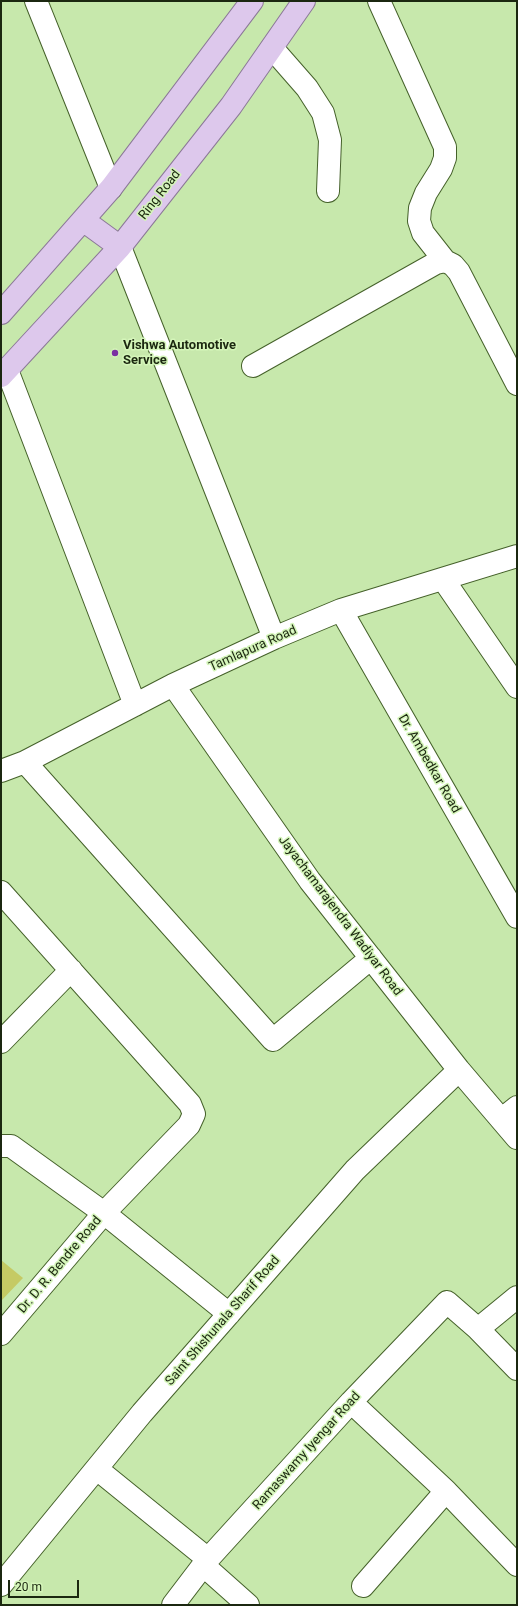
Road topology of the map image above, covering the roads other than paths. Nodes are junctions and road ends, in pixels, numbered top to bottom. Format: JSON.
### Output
{"nodes":[{"id":1,"x":36,"y":1,"type":"edge"},
{"id":2,"x":252,"y":1,"type":"edge"},
{"id":3,"x":304,"y":1,"type":"edge"},
{"id":4,"x":379,"y":1,"type":"edge"},
{"id":5,"x":272,"y":48,"type":"junction"},
{"id":6,"x":111,"y":188,"type":"junction"},
{"id":7,"x":328,"y":192,"type":"dead end"},
{"id":8,"x":83,"y":220,"type":"junction"},
{"id":9,"x":120,"y":247,"type":"junction"},
{"id":10,"x":445,"y":261,"type":"junction"},
{"id":11,"x":1,"y":313,"type":"edge"},
{"id":12,"x":253,"y":366,"type":"dead end"},
{"id":13,"x":4,"y":373,"type":"edge"},
{"id":14,"x":517,"y":384,"type":"edge"},
{"id":15,"x":517,"y":556,"type":"edge"},
{"id":16,"x":443,"y":579,"type":"junction"},
{"id":17,"x":341,"y":610,"type":"junction"},
{"id":18,"x":274,"y":638,"type":"junction"},
{"id":19,"x":174,"y":685,"type":"junction"},
{"id":20,"x":517,"y":687,"type":"edge"},
{"id":21,"x":135,"y":705,"type":"junction"},
{"id":22,"x":25,"y":762,"type":"junction"},
{"id":23,"x":1,"y":771,"type":"edge"},
{"id":24,"x":1,"y":892,"type":"edge"},
{"id":25,"x":517,"y":917,"type":"edge"},
{"id":26,"x":371,"y":958,"type":"junction"},
{"id":27,"x":71,"y":970,"type":"junction"},
{"id":28,"x":1,"y":1042,"type":"edge"},
{"id":29,"x":459,"y":1070,"type":"junction"},
{"id":30,"x":509,"y":1113,"type":"edge"},
{"id":31,"x":517,"y":1138,"type":"edge"},
{"id":32,"x":1,"y":1146,"type":"edge"},
{"id":33,"x":104,"y":1214,"type":"junction"},
{"id":34,"x":517,"y":1297,"type":"edge"},
{"id":35,"x":229,"y":1314,"type":"junction"},
{"id":36,"x":478,"y":1329,"type":"junction"},
{"id":37,"x":1,"y":1334,"type":"edge"},
{"id":38,"x":517,"y":1369,"type":"edge"},
{"id":39,"x":351,"y":1402,"type":"junction"},
{"id":40,"x":97,"y":1469,"type":"junction"},
{"id":41,"x":446,"y":1491,"type":"junction"},
{"id":42,"x":206,"y":1562,"type":"junction"},
{"id":43,"x":517,"y":1565,"type":"edge"},
{"id":44,"x":1,"y":1585,"type":"edge"},
{"id":45,"x":363,"y":1586,"type":"dead end"},
{"id":46,"x":173,"y":1605,"type":"edge"},
{"id":47,"x":248,"y":1605,"type":"edge"}],
"edges":[{"from":1,"to":6,"type":"street"},
{"from":2,"to":6,"type":"main road"},
{"from":3,"to":5,"type":"main road","name":"Ring Road"},
{"from":4,"to":10,"type":"street"},
{"from":5,"to":7,"type":"street"},
{"from":5,"to":9,"type":"main road","name":"Ring Road"},
{"from":6,"to":8,"type":"main road"},
{"from":8,"to":9,"type":"main road"},
{"from":8,"to":11,"type":"main road"},
{"from":9,"to":13,"type":"main road","name":"Ring Road"},
{"from":9,"to":18,"type":"street"},
{"from":10,"to":12,"type":"street"},
{"from":10,"to":14,"type":"street"},
{"from":13,"to":21,"type":"street"},
{"from":15,"to":16,"type":"street","name":"Tamlapura Road"},
{"from":16,"to":17,"type":"street","name":"Tamlapura Road"},
{"from":16,"to":20,"type":"street"},
{"from":17,"to":18,"type":"street","name":"Tamlapura Road"},
{"from":17,"to":25,"type":"street","name":"Dr. Ambedkar Road"},
{"from":18,"to":19,"type":"street","name":"Tamlapura Road"},
{"from":19,"to":21,"type":"street","name":"Tamlapura Road"},
{"from":19,"to":26,"type":"street","name":"Jayachamarajendra Wadiyar Road"},
{"from":21,"to":22,"type":"street","name":"Tamlapura Road"},
{"from":22,"to":23,"type":"street","name":"Tamlapura Road"},
{"from":22,"to":26,"type":"street"},
{"from":24,"to":27,"type":"street","name":"Dr. D. R. Bendre Road"},
{"from":26,"to":29,"type":"street","name":"Jayachamarajendra Wadiyar Road"},
{"from":27,"to":28,"type":"street"},
{"from":27,"to":33,"type":"street","name":"Dr. D. R. Bendre Road"},
{"from":29,"to":30,"type":"street","name":"Jayachamarajendra Wadiyar Road"},
{"from":29,"to":35,"type":"street","name":"Saint Shishunala Sharif Road"},
{"from":30,"to":31,"type":"street","name":"Jayachamarajendra Wadiyar Road"},
{"from":32,"to":33,"type":"street"},
{"from":33,"to":35,"type":"street"},
{"from":33,"to":37,"type":"street","name":"Dr. D. R. Bendre Road"},
{"from":34,"to":36,"type":"street"},
{"from":35,"to":40,"type":"street","name":"Saint Shishunala Sharif Road"},
{"from":36,"to":38,"type":"street"},
{"from":36,"to":39,"type":"street","name":"Ramaswamy Iyengar Road"},
{"from":39,"to":41,"type":"street"},
{"from":39,"to":42,"type":"street","name":"Ramaswamy Iyengar Road"},
{"from":40,"to":42,"type":"street"},
{"from":40,"to":44,"type":"street","name":"Saint Shishunala Sharif Road"},
{"from":41,"to":43,"type":"street"},
{"from":41,"to":45,"type":"street"},
{"from":42,"to":46,"type":"street","name":"Ramaswamy Iyengar Road"},
{"from":42,"to":47,"type":"street"}]}
